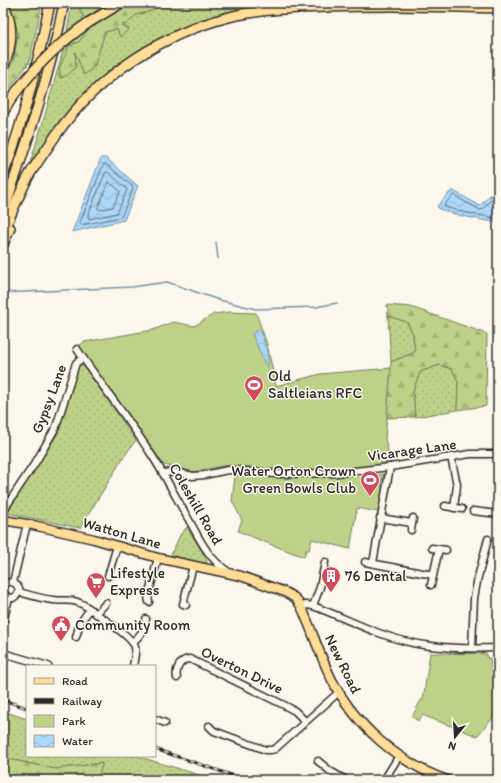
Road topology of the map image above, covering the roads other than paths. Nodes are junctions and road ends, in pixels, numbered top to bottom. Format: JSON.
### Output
{"nodes":[{"id":1,"x":3,"y":3,"type":"edge"},
{"id":2,"x":50,"y":3,"type":"edge"},
{"id":3,"x":64,"y":3,"type":"edge"},
{"id":4,"x":121,"y":3,"type":"edge"},
{"id":5,"x":314,"y":3,"type":"edge"},
{"id":6,"x":361,"y":6,"type":"junction"},
{"id":7,"x":498,"y":8,"type":"edge"},
{"id":8,"x":3,"y":68,"type":"edge"},
{"id":9,"x":3,"y":112,"type":"edge"},
{"id":10,"x":41,"y":158,"type":"junction"},
{"id":11,"x":3,"y":175,"type":"edge"},
{"id":12,"x":3,"y":212,"type":"edge"},
{"id":13,"x":3,"y":232,"type":"edge"},
{"id":14,"x":3,"y":244,"type":"edge"},
{"id":15,"x":77,"y":349,"type":"dead end"},
{"id":16,"x":83,"y":358,"type":"junction"},
{"id":17,"x":498,"y":454,"type":"edge"},
{"id":18,"x":452,"y":457,"type":"junction"},
{"id":19,"x":390,"y":468,"type":"junction"},
{"id":20,"x":163,"y":473,"type":"junction"},
{"id":21,"x":445,"y":506,"type":"dead end"},
{"id":22,"x":454,"y":508,"type":"junction"},
{"id":23,"x":462,"y":509,"type":"dead end"},
{"id":24,"x":3,"y":511,"type":"edge"},
{"id":25,"x":473,"y":511,"type":"dead end"},
{"id":26,"x":498,"y":513,"type":"edge"},
{"id":27,"x":380,"y":518,"type":"junction"},
{"id":28,"x":3,"y":520,"type":"edge"},
{"id":29,"x":27,"y":524,"type":"junction"},
{"id":30,"x":412,"y":524,"type":"dead end"},
{"id":31,"x":489,"y":543,"type":"dead end"},
{"id":32,"x":117,"y":546,"type":"junction"},
{"id":33,"x":446,"y":550,"type":"dead end"},
{"id":34,"x":158,"y":558,"type":"junction"},
{"id":35,"x":213,"y":560,"type":"junction"},
{"id":36,"x":325,"y":562,"type":"dead end"},
{"id":37,"x":366,"y":562,"type":"dead end"},
{"id":38,"x":373,"y":563,"type":"junction"},
{"id":39,"x":193,"y":566,"type":"junction"},
{"id":40,"x":103,"y":567,"type":"dead end"},
{"id":41,"x":209,"y":569,"type":"junction"},
{"id":42,"x":233,"y":574,"type":"junction"},
{"id":43,"x":433,"y":575,"type":"junction"},
{"id":44,"x":13,"y":582,"type":"junction"},
{"id":45,"x":431,"y":585,"type":"dead end"},
{"id":46,"x":3,"y":587,"type":"edge"},
{"id":47,"x":19,"y":592,"type":"junction"},
{"id":48,"x":3,"y":593,"type":"edge"},
{"id":49,"x":9,"y":598,"type":"junction"},
{"id":50,"x":149,"y":602,"type":"dead end"},
{"id":51,"x":106,"y":603,"type":"dead end"},
{"id":52,"x":186,"y":605,"type":"dead end"},
{"id":53,"x":301,"y":606,"type":"junction"},
{"id":54,"x":313,"y":606,"type":"junction"},
{"id":55,"x":90,"y":609,"type":"junction"},
{"id":56,"x":96,"y":614,"type":"junction"},
{"id":57,"x":146,"y":619,"type":"dead end"},
{"id":58,"x":3,"y":622,"type":"edge"},
{"id":59,"x":76,"y":637,"type":"dead end"},
{"id":60,"x":132,"y":642,"type":"junction"},
{"id":61,"x":472,"y":648,"type":"junction"},
{"id":62,"x":498,"y":648,"type":"edge"},
{"id":63,"x":3,"y":653,"type":"edge"},
{"id":64,"x":45,"y":665,"type":"edge"},
{"id":65,"x":133,"y":665,"type":"edge"},
{"id":66,"x":177,"y":678,"type":"dead end"},
{"id":67,"x":339,"y":692,"type":"junction"},
{"id":68,"x":156,"y":719,"type":"edge"},
{"id":69,"x":305,"y":721,"type":"junction"},
{"id":70,"x":165,"y":722,"type":"dead end"},
{"id":71,"x":209,"y":726,"type":"dead end"},
{"id":72,"x":399,"y":756,"type":"junction"},
{"id":73,"x":318,"y":761,"type":"dead end"},
{"id":74,"x":346,"y":780,"type":"edge"},
{"id":75,"x":384,"y":780,"type":"edge"},
{"id":76,"x":447,"y":780,"type":"edge"}],
"edges":[{"from":1,"to":8,"type":"main road"},
{"from":2,"to":11,"type":"highway"},
{"from":3,"to":12,"type":"highway"},
{"from":4,"to":9,"type":"highway","bridge":true},
{"from":5,"to":6,"type":"highway"},
{"from":6,"to":7,"type":"highway"},
{"from":6,"to":10,"type":"highway"},
{"from":10,"to":13,"type":"highway"},
{"from":10,"to":14,"type":"highway"},
{"from":15,"to":16,"type":"street","name":"Coleshill Road"},
{"from":16,"to":20,"type":"street","name":"Coleshill Road"},
{"from":16,"to":24,"type":"street","name":"Gypsy Lane"},
{"from":17,"to":18,"type":"street","name":"Vicarage Lane"},
{"from":18,"to":19,"type":"street","name":"Vicarage Lane"},
{"from":18,"to":22,"type":"street"},
{"from":19,"to":20,"type":"street","name":"Vicarage Lane"},
{"from":19,"to":27,"type":"street"},
{"from":20,"to":35,"type":"street","name":"Coleshill Road"},
{"from":21,"to":22,"type":"street"},
{"from":22,"to":23,"type":"street"},
{"from":25,"to":26,"type":"street"},
{"from":27,"to":30,"type":"street"},
{"from":27,"to":38,"type":"street"},
{"from":28,"to":29,"type":"main road","name":"Watton Lane"},
{"from":29,"to":32,"type":"main road","name":"Watton Lane"},
{"from":29,"to":44,"type":"street"},
{"from":31,"to":61,"type":"street"},
{"from":32,"to":34,"type":"main road","name":"Watton Lane"},
{"from":32,"to":40,"type":"street"},
{"from":33,"to":43,"type":"street"},
{"from":34,"to":39,"type":"main road","name":"Watton Lane"},
{"from":34,"to":50,"type":"street"},
{"from":35,"to":41,"type":"street"},
{"from":35,"to":42,"type":"street","name":"Coleshill Road"},
{"from":36,"to":54,"type":"street"},
{"from":37,"to":38,"type":"street"},
{"from":38,"to":43,"type":"street"},
{"from":39,"to":41,"type":"main road","name":"Watton Lane"},
{"from":39,"to":52,"type":"street"},
{"from":41,"to":42,"type":"main road","name":"Watton Lane"},
{"from":42,"to":53,"type":"main road","name":"Coleshill Road"},
{"from":43,"to":45,"type":"street"},
{"from":44,"to":46,"type":"street"},
{"from":44,"to":47,"type":"street"},
{"from":47,"to":49,"type":"street"},
{"from":47,"to":55,"type":"street"},
{"from":48,"to":49,"type":"street"},
{"from":49,"to":58,"type":"street"},
{"from":51,"to":56,"type":"street"},
{"from":53,"to":54,"type":"street"},
{"from":53,"to":67,"type":"main road","name":"New Road"},
{"from":54,"to":61,"type":"street"},
{"from":55,"to":56,"type":"street"},
{"from":55,"to":59,"type":"street"},
{"from":56,"to":60,"type":"street"},
{"from":57,"to":60,"type":"street"},
{"from":60,"to":65,"type":"street"},
{"from":61,"to":62,"type":"street"},
{"from":63,"to":64,"type":"street"},
{"from":66,"to":69,"type":"street","name":"Overton Drive"},
{"from":67,"to":69,"type":"street"},
{"from":67,"to":72,"type":"main road","name":"New Road"},
{"from":68,"to":70,"type":"street"},
{"from":69,"to":71,"type":"street"},
{"from":72,"to":75,"type":"street"},
{"from":72,"to":76,"type":"main road","name":"New Road"},
{"from":73,"to":74,"type":"street"}]}
